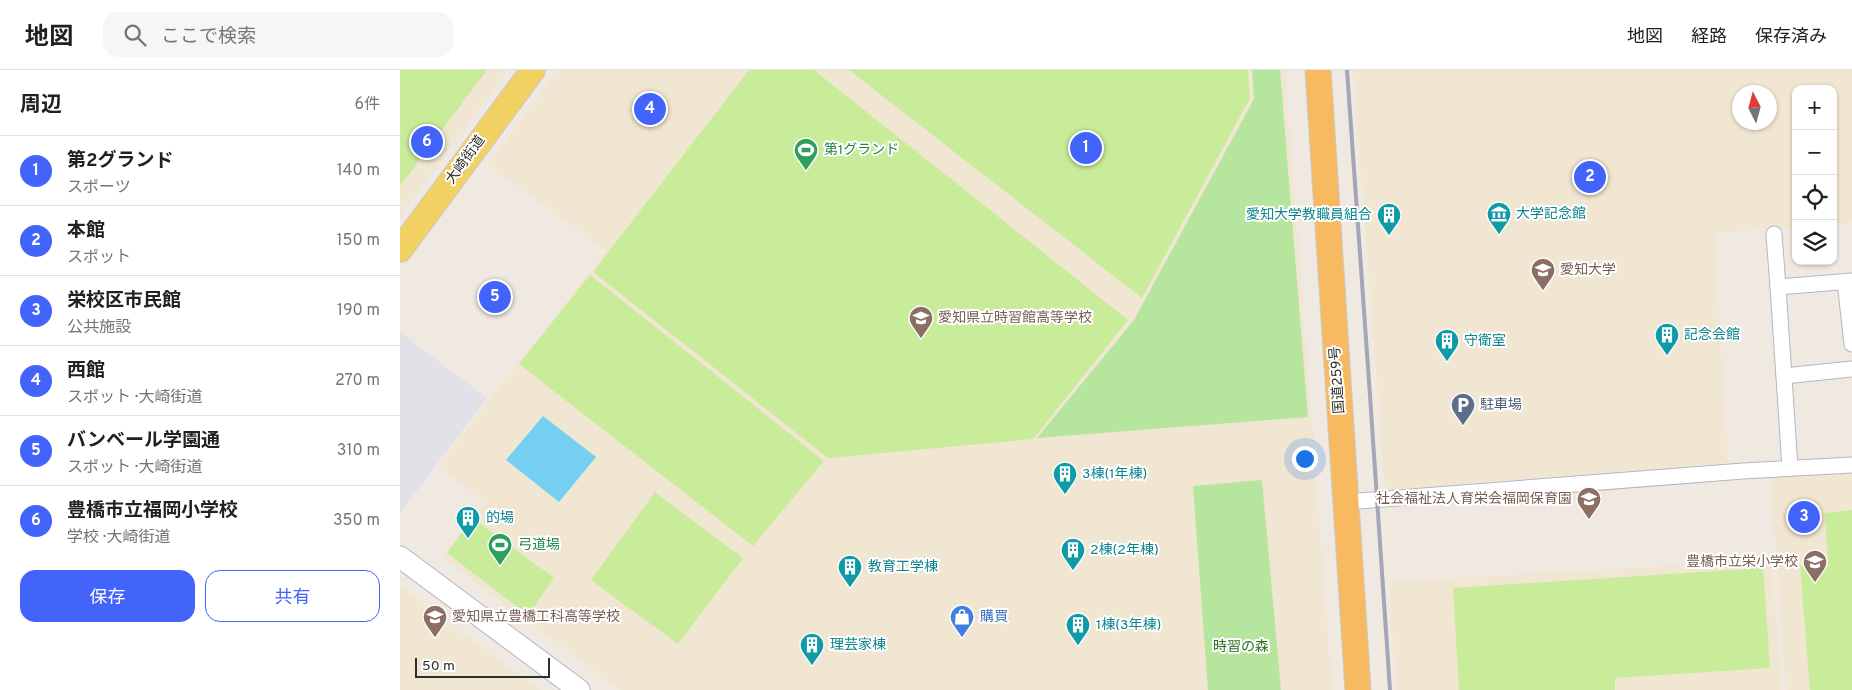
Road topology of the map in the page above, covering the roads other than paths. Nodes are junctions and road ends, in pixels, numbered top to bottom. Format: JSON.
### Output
{"nodes":[{"id":1,"x":533,"y":70,"type":"edge"},
{"id":2,"x":1318,"y":70,"type":"edge"},
{"id":3,"x":1774,"y":234,"type":"dead end"},
{"id":4,"x":400,"y":250,"type":"edge"},
{"id":5,"x":1849,"y":281,"type":"edge"},
{"id":6,"x":1778,"y":287,"type":"junction"},
{"id":7,"x":1852,"y":344,"type":"edge"},
{"id":8,"x":1852,"y":369,"type":"edge"},
{"id":9,"x":1784,"y":376,"type":"junction"},
{"id":10,"x":1852,"y":465,"type":"edge"},
{"id":11,"x":1790,"y":468,"type":"junction"},
{"id":12,"x":1346,"y":502,"type":"junction"},
{"id":13,"x":400,"y":556,"type":"edge"},
{"id":14,"x":580,"y":690,"type":"edge"},
{"id":15,"x":1358,"y":690,"type":"edge"}],
"edges":[{"from":1,"to":4,"type":"main road","name":"大崎街道"},
{"from":2,"to":12,"type":"highway","name":"国道259号"},
{"from":3,"to":6,"type":"street"},
{"from":5,"to":6,"type":"street"},
{"from":5,"to":7,"type":"street"},
{"from":6,"to":9,"type":"street"},
{"from":8,"to":9,"type":"street"},
{"from":9,"to":11,"type":"street"},
{"from":10,"to":11,"type":"street"},
{"from":11,"to":12,"type":"street"},
{"from":12,"to":15,"type":"highway","name":"国道259号"},
{"from":13,"to":14,"type":"main road"}]}
